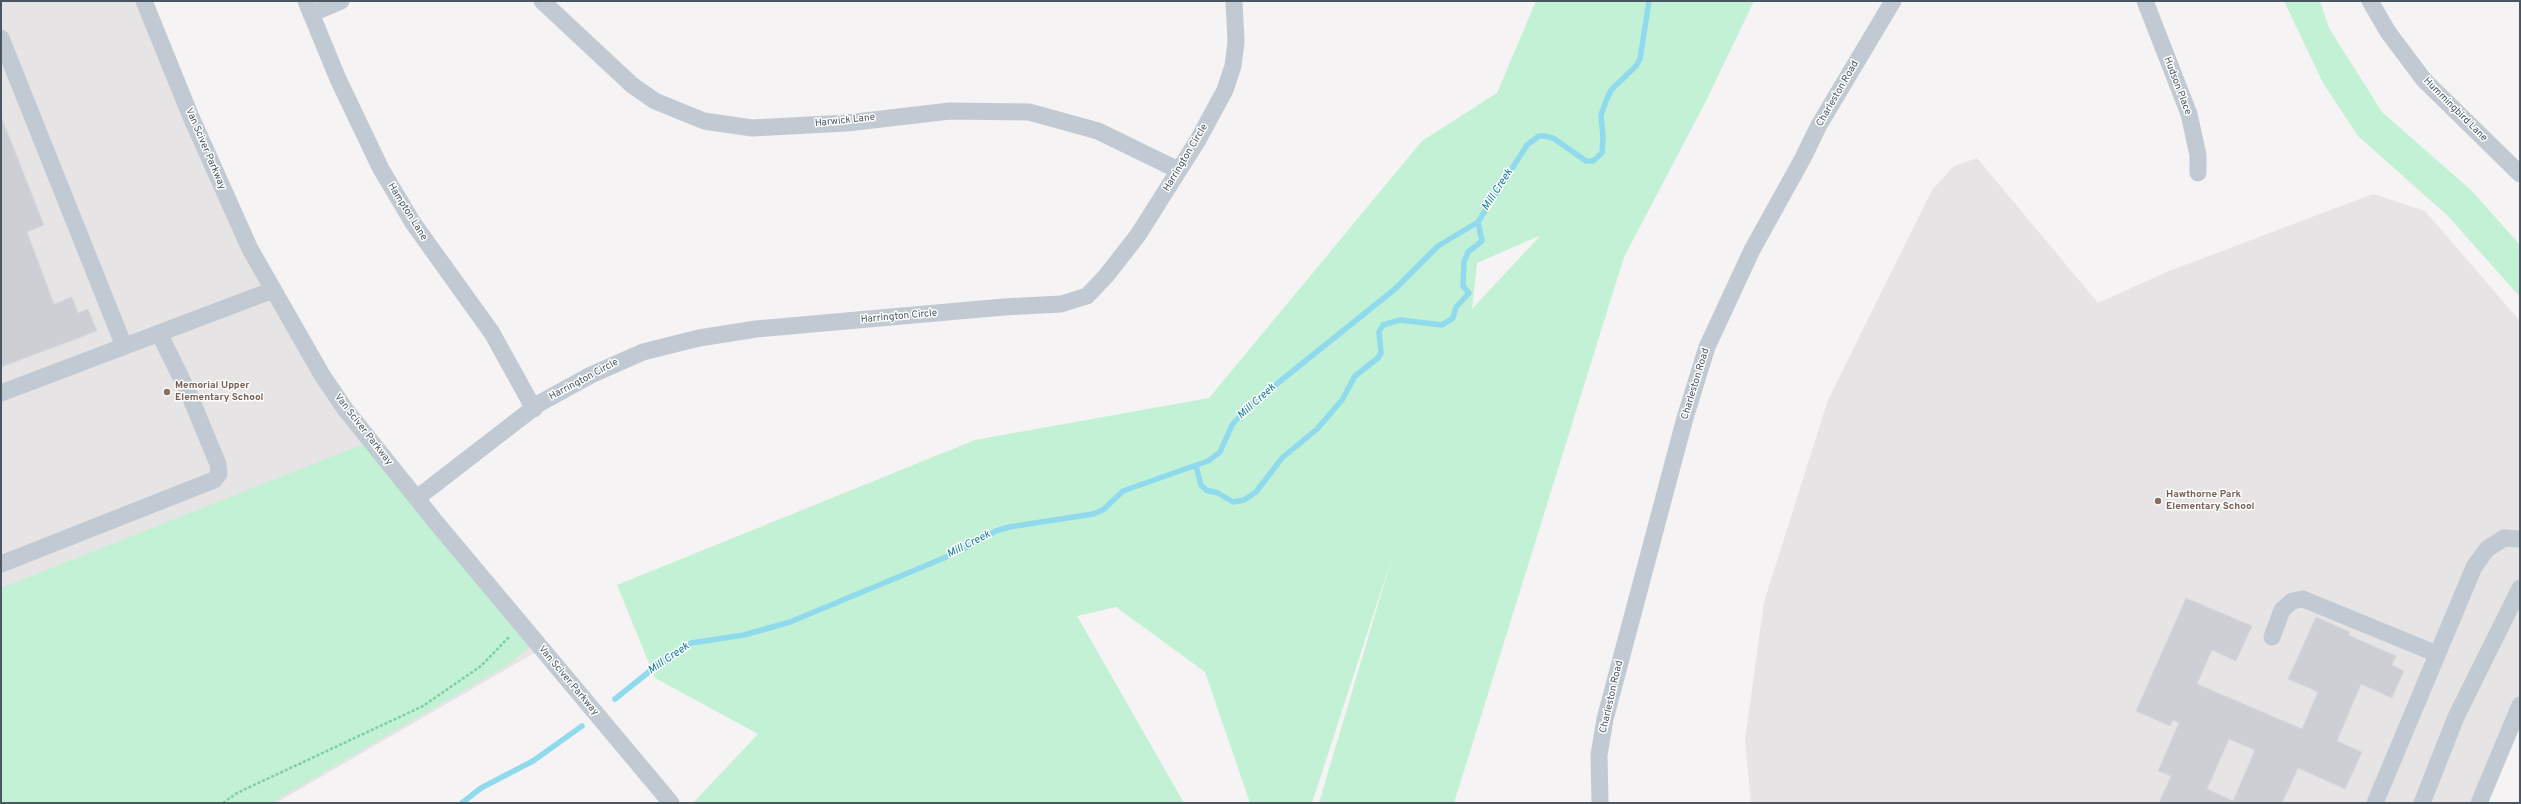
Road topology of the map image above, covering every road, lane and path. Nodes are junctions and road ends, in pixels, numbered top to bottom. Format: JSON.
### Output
{"nodes":[{"id":1,"x":144,"y":1,"type":"edge"},
{"id":2,"x":340,"y":1,"type":"edge"},
{"id":3,"x":542,"y":1,"type":"edge"},
{"id":4,"x":1234,"y":1,"type":"edge"},
{"id":5,"x":1893,"y":1,"type":"edge"},
{"id":6,"x":2145,"y":1,"type":"edge"},
{"id":7,"x":2370,"y":1,"type":"edge"},
{"id":8,"x":309,"y":8,"type":"edge"},
{"id":9,"x":1,"y":38,"type":"edge"},
{"id":10,"x":1178,"y":170,"type":"junction"},
{"id":11,"x":2198,"y":173,"type":"dead end"},
{"id":12,"x":2520,"y":174,"type":"edge"},
{"id":13,"x":273,"y":290,"type":"junction"},
{"id":14,"x":158,"y":333,"type":"junction"},
{"id":15,"x":124,"y":346,"type":"junction"},
{"id":16,"x":1,"y":393,"type":"edge"},
{"id":17,"x":534,"y":409,"type":"junction"},
{"id":18,"x":417,"y":498,"type":"junction"},
{"id":19,"x":2520,"y":539,"type":"edge"},
{"id":20,"x":1,"y":564,"type":"edge"},
{"id":21,"x":2520,"y":588,"type":"edge"},
{"id":22,"x":522,"y":625,"type":"junction"},
{"id":23,"x":2272,"y":637,"type":"dead end"},
{"id":24,"x":2438,"y":654,"type":"junction"},
{"id":25,"x":2520,"y":705,"type":"edge"},
{"id":26,"x":223,"y":803,"type":"edge"},
{"id":27,"x":671,"y":803,"type":"edge"},
{"id":28,"x":1600,"y":803,"type":"edge"},
{"id":29,"x":2375,"y":803,"type":"edge"},
{"id":30,"x":2422,"y":803,"type":"edge"},
{"id":31,"x":2479,"y":803,"type":"edge"}],
"edges":[{"from":1,"to":13,"type":"street","name":"Van Sciver Parkway"},
{"from":2,"to":8,"type":"street"},
{"from":3,"to":10,"type":"street","name":"Harwick Lane"},
{"from":4,"to":10,"type":"street","name":"Harrington Circle"},
{"from":5,"to":28,"type":"street","name":"Charleston Road"},
{"from":6,"to":11,"type":"street","name":"Hudson Place"},
{"from":7,"to":12,"type":"street","name":"Hummingbird Lane"},
{"from":8,"to":17,"type":"street","name":"Hampton Lane"},
{"from":9,"to":15,"type":"street"},
{"from":10,"to":17,"type":"street","name":"Harrington Circle"},
{"from":13,"to":14,"type":"street"},
{"from":13,"to":18,"type":"street","name":"Van Sciver Parkway"},
{"from":14,"to":15,"type":"street"},
{"from":14,"to":20,"type":"street"},
{"from":15,"to":16,"type":"street"},
{"from":17,"to":18,"type":"street","name":"Harrington Circle"},
{"from":18,"to":22,"type":"street","name":"Van Sciver Parkway"},
{"from":19,"to":24,"type":"street"},
{"from":21,"to":30,"type":"street"},
{"from":22,"to":26,"type":"path"},
{"from":22,"to":27,"type":"street","name":"Van Sciver Parkway"},
{"from":23,"to":24,"type":"street"},
{"from":24,"to":29,"type":"street"},
{"from":25,"to":31,"type":"street"}]}
